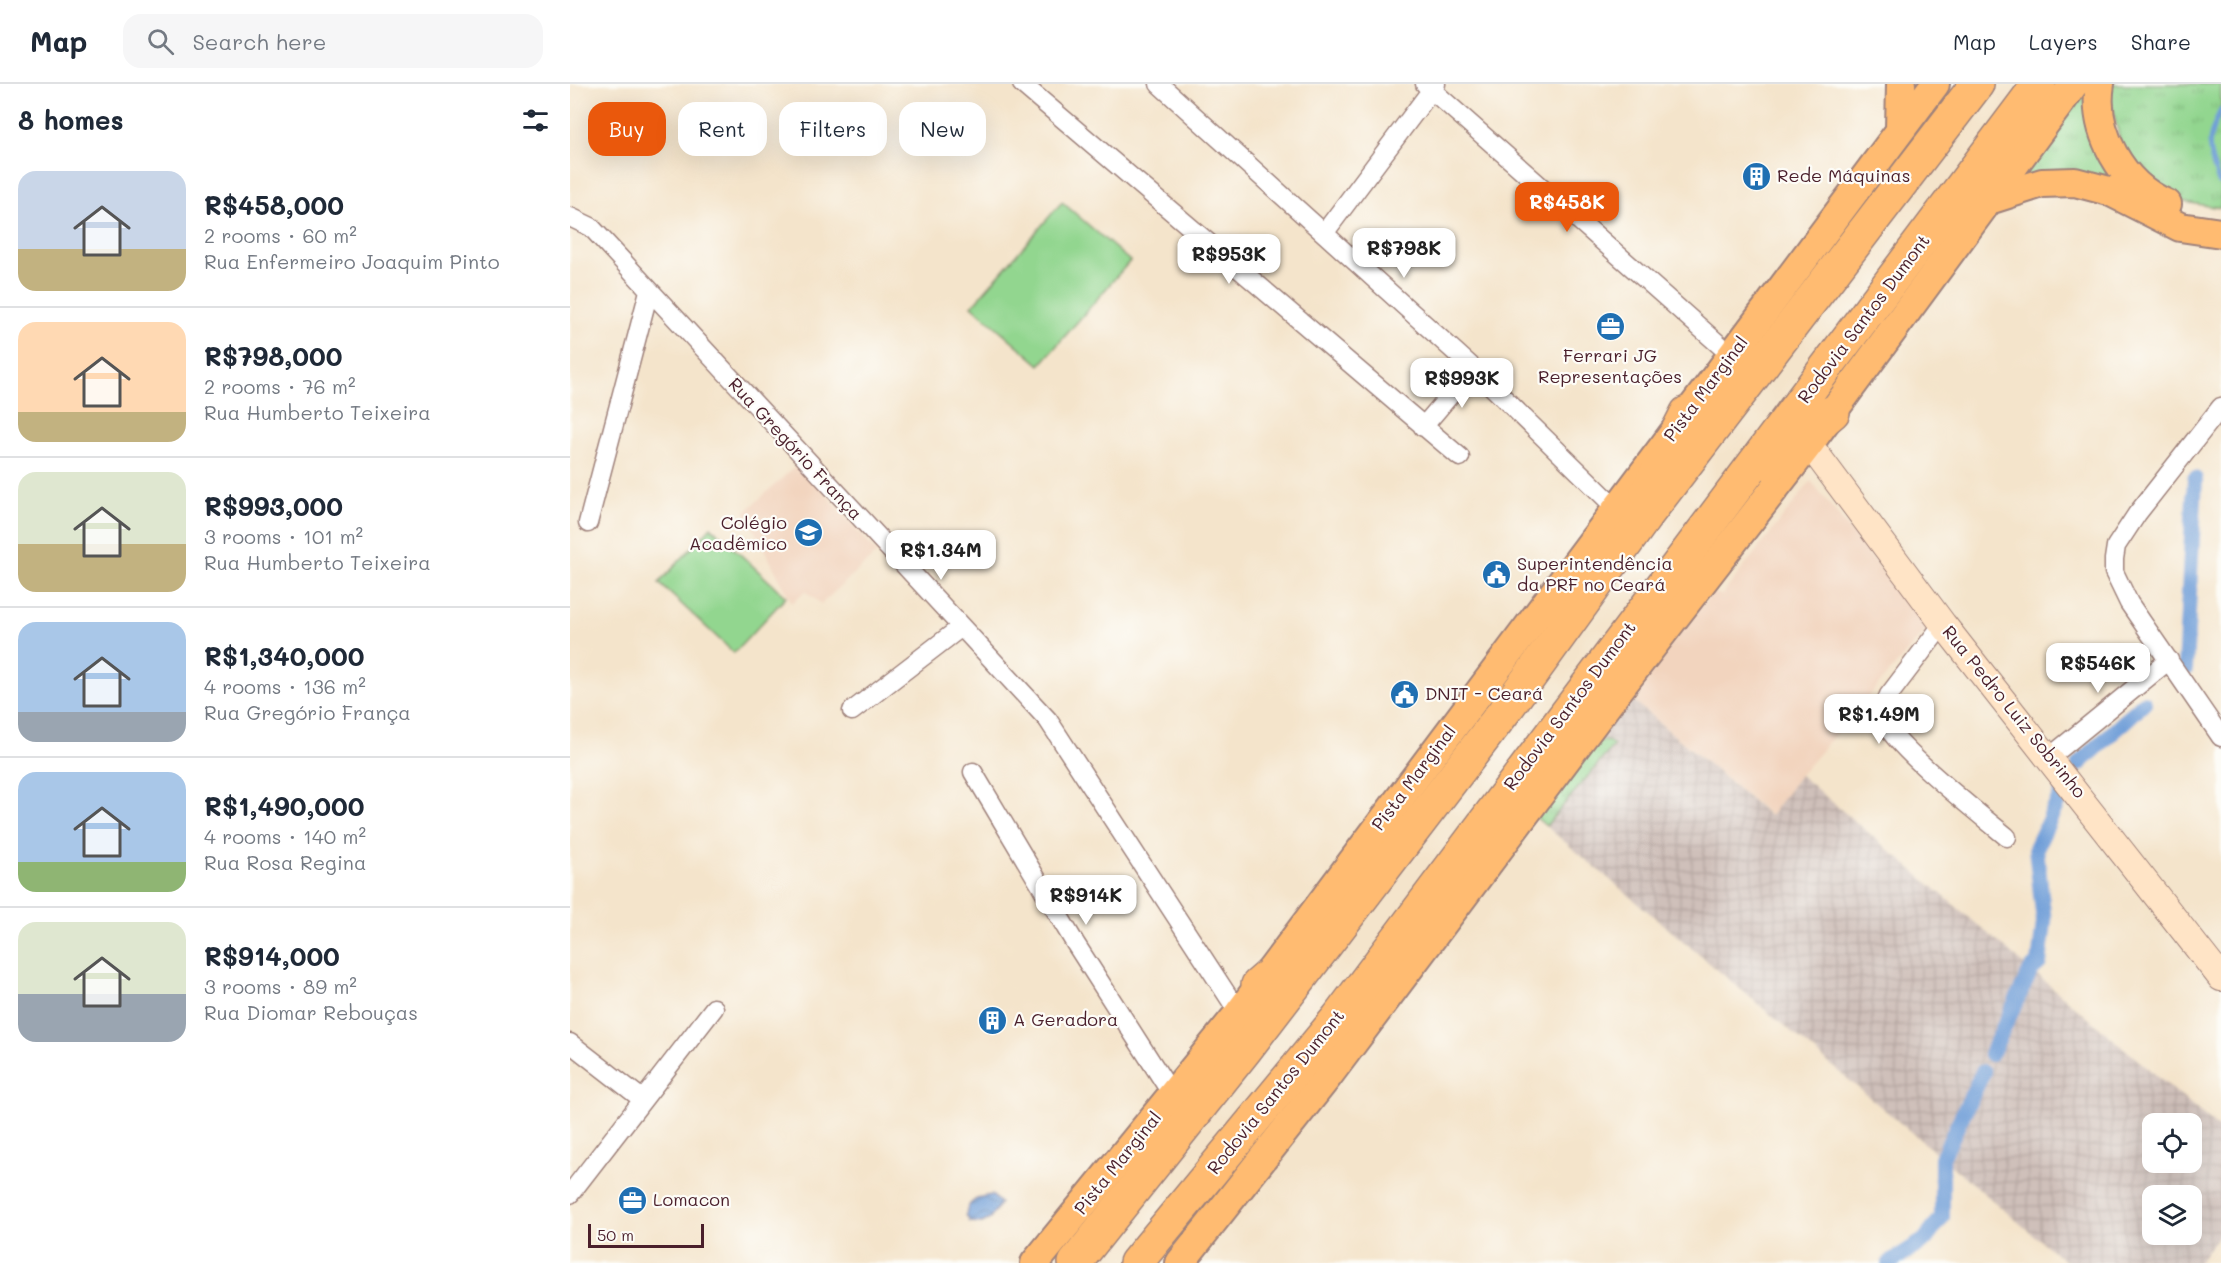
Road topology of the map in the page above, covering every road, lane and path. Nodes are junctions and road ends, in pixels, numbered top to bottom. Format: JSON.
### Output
{"nodes":[{"id":1,"x":1023,"y":84,"type":"edge"},
{"id":2,"x":1159,"y":84,"type":"edge"},
{"id":3,"x":1901,"y":84,"type":"edge"},
{"id":4,"x":1935,"y":84,"type":"edge"},
{"id":5,"x":1977,"y":84,"type":"edge"},
{"id":6,"x":2039,"y":84,"type":"edge"},
{"id":7,"x":2074,"y":84,"type":"edge"},
{"id":8,"x":2100,"y":84,"type":"edge"},
{"id":9,"x":1431,"y":86,"type":"edge"},
{"id":10,"x":1900,"y":128,"type":"junction"},
{"id":11,"x":1986,"y":201,"type":"junction"},
{"id":12,"x":2221,"y":216,"type":"edge"},
{"id":13,"x":570,"y":217,"type":"edge"},
{"id":14,"x":1325,"y":232,"type":"junction"},
{"id":15,"x":2221,"y":233,"type":"edge"},
{"id":16,"x":649,"y":291,"type":"junction"},
{"id":17,"x":1731,"y":355,"type":"junction"},
{"id":18,"x":1473,"y":368,"type":"junction"},
{"id":19,"x":2221,"y":407,"type":"edge"},
{"id":20,"x":1833,"y":412,"type":"junction"},
{"id":21,"x":1687,"y":413,"type":"junction"},
{"id":22,"x":1423,"y":427,"type":"junction"},
{"id":23,"x":1809,"y":444,"type":"junction"},
{"id":24,"x":1460,"y":457,"type":"dead end"},
{"id":25,"x":1737,"y":487,"type":"junction"},
{"id":26,"x":1617,"y":509,"type":"junction"},
{"id":27,"x":588,"y":523,"type":"dead end"},
{"id":28,"x":1611,"y":563,"type":"junction"},
{"id":29,"x":1943,"y":624,"type":"junction"},
{"id":30,"x":960,"y":628,"type":"junction"},
{"id":31,"x":2169,"y":660,"type":"junction"},
{"id":32,"x":852,"y":711,"type":"dead end"},
{"id":33,"x":2221,"y":737,"type":"edge"},
{"id":34,"x":2050,"y":757,"type":"junction"},
{"id":35,"x":973,"y":772,"type":"dead end"},
{"id":36,"x":2007,"y":837,"type":"dead end"},
{"id":37,"x":1369,"y":886,"type":"junction"},
{"id":38,"x":2221,"y":978,"type":"edge"},
{"id":39,"x":1258,"y":985,"type":"junction"},
{"id":40,"x":714,"y":1008,"type":"dead end"},
{"id":41,"x":1239,"y":1013,"type":"junction"},
{"id":42,"x":570,"y":1043,"type":"edge"},
{"id":43,"x":1173,"y":1096,"type":"junction"},
{"id":44,"x":642,"y":1099,"type":"junction"},
{"id":45,"x":570,"y":1194,"type":"edge"},
{"id":46,"x":1035,"y":1263,"type":"edge"},
{"id":47,"x":1075,"y":1263,"type":"edge"},
{"id":48,"x":1136,"y":1263,"type":"edge"},
{"id":49,"x":1180,"y":1263,"type":"edge"}],
"edges":[{"from":1,"to":22,"type":"street"},
{"from":2,"to":14,"type":"street"},
{"from":3,"to":10,"type":"main road"},
{"from":4,"to":10,"type":"main road","name":"Pista Marginal"},
{"from":5,"to":28,"type":"highway"},
{"from":6,"to":25,"type":"highway","name":"Rodovia Santos Dumont"},
{"from":7,"to":11,"type":"main road"},
{"from":8,"to":12,"type":"main road"},
{"from":9,"to":14,"type":"street"},
{"from":9,"to":17,"type":"street"},
{"from":10,"to":17,"type":"main road","name":"Pista Marginal"},
{"from":11,"to":15,"type":"main road"},
{"from":11,"to":20,"type":"main road"},
{"from":13,"to":16,"type":"street","name":"Rua Gregório França"},
{"from":14,"to":18,"type":"street"},
{"from":16,"to":27,"type":"street"},
{"from":16,"to":30,"type":"street","name":"Rua Gregório França"},
{"from":17,"to":21,"type":"main road","name":"Pista Marginal"},
{"from":18,"to":22,"type":"street"},
{"from":18,"to":26,"type":"street"},
{"from":19,"to":31,"type":"street"},
{"from":20,"to":23,"type":"main road"},
{"from":20,"to":25,"type":"highway"},
{"from":21,"to":26,"type":"main road","name":"Pista Marginal"},
{"from":21,"to":28,"type":"highway"},
{"from":22,"to":24,"type":"street"},
{"from":23,"to":29,"type":"street","name":"Rua Pedro Luiz Sobrinho"},
{"from":23,"to":49,"type":"main road"},
{"from":25,"to":48,"type":"highway","name":"Rodovia Santos Dumont"},
{"from":26,"to":39,"type":"main road","name":"Pista Marginal"},
{"from":28,"to":37,"type":"highway"},
{"from":29,"to":34,"type":"street","name":"Rua Pedro Luiz Sobrinho"},
{"from":29,"to":36,"type":"street"},
{"from":30,"to":32,"type":"street"},
{"from":30,"to":41,"type":"street","name":"Rua Gregório França"},
{"from":31,"to":33,"type":"street"},
{"from":31,"to":34,"type":"street"},
{"from":34,"to":38,"type":"street","name":"Rua Pedro Luiz Sobrinho"},
{"from":35,"to":43,"type":"street"},
{"from":37,"to":39,"type":"highway"},
{"from":37,"to":47,"type":"highway"},
{"from":39,"to":41,"type":"main road","name":"Pista Marginal"},
{"from":40,"to":44,"type":"street"},
{"from":41,"to":43,"type":"main road","name":"Pista Marginal"},
{"from":42,"to":44,"type":"street"},
{"from":43,"to":46,"type":"main road","name":"Pista Marginal"},
{"from":44,"to":45,"type":"street"}]}
